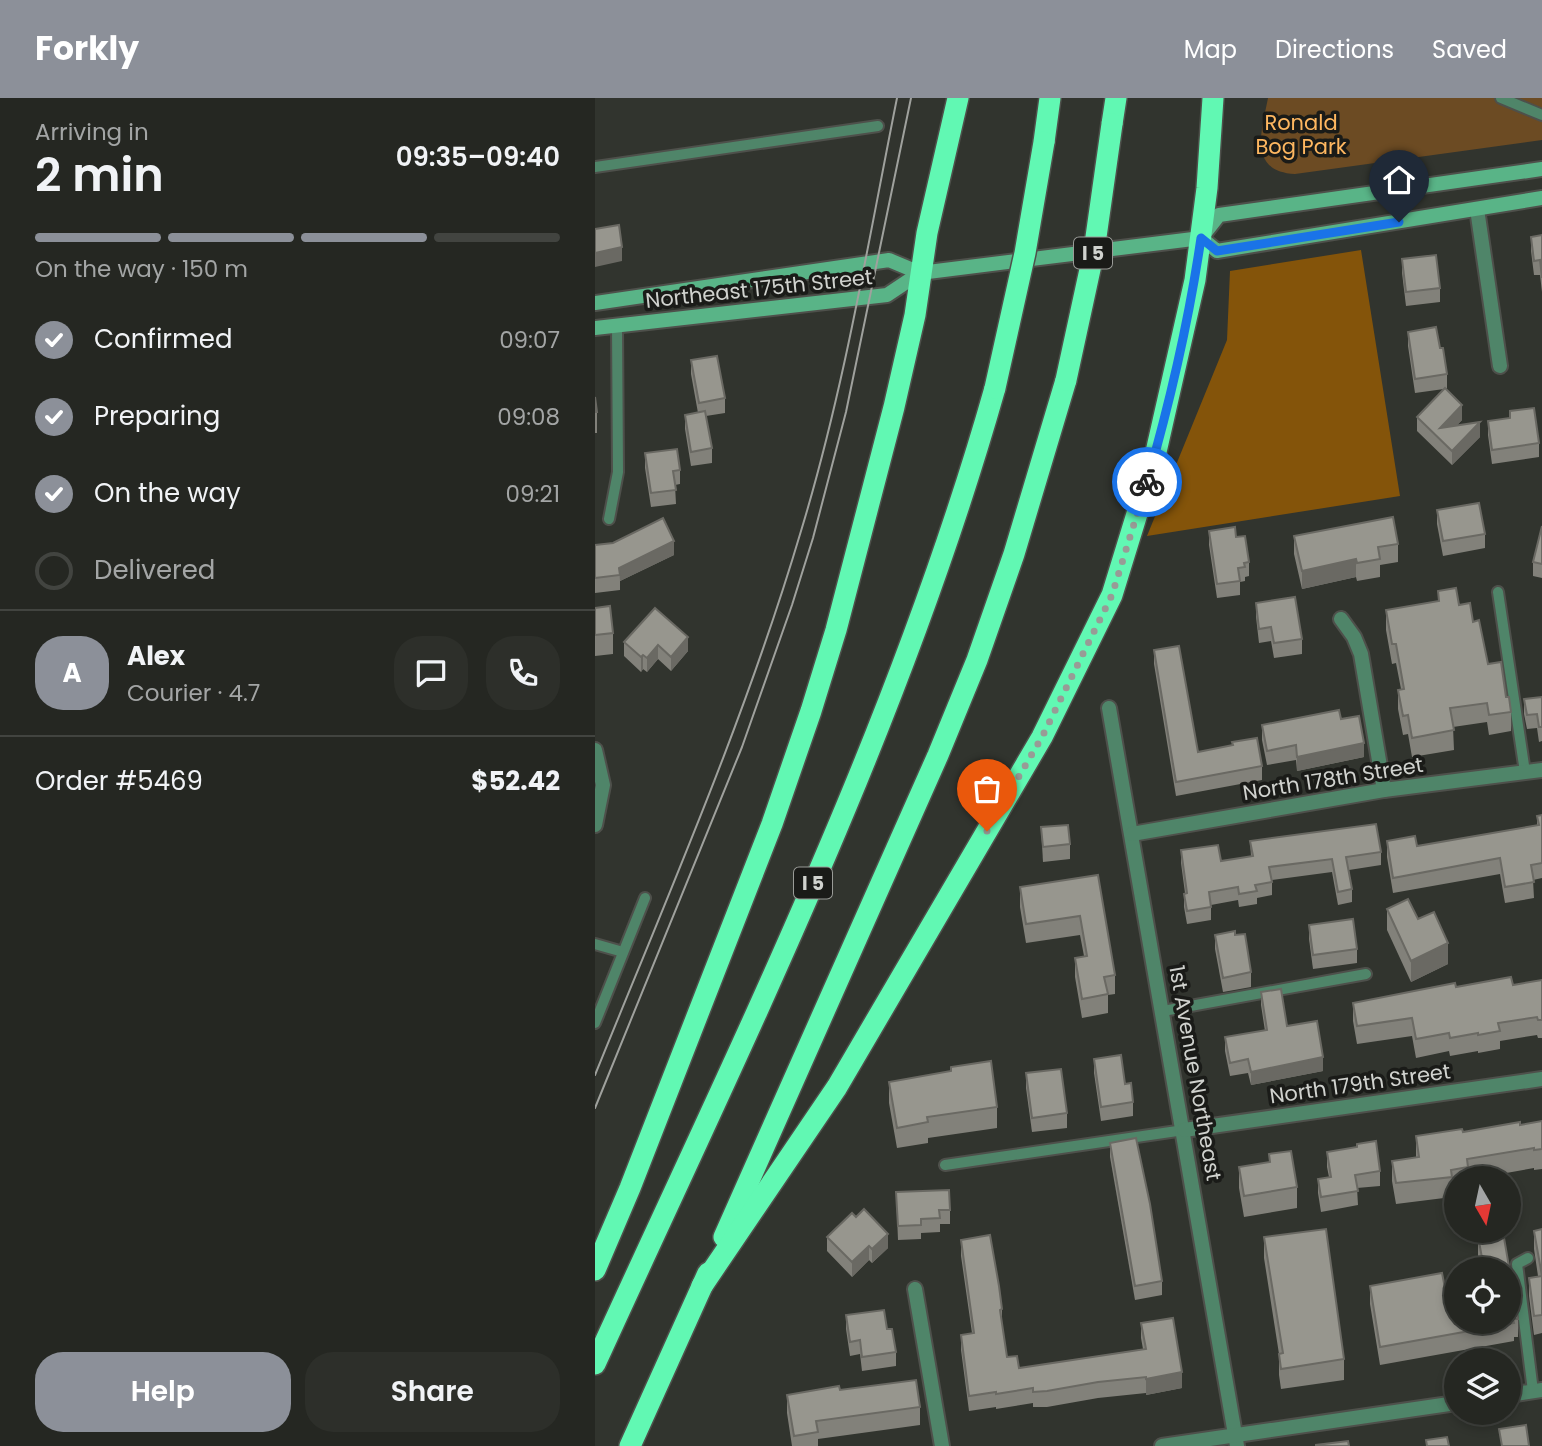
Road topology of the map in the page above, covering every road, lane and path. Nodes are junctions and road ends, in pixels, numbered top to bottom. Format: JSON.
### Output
{"nodes":[{"id":1,"x":958,"y":98,"type":"edge"},
{"id":2,"x":1050,"y":98,"type":"edge"},
{"id":3,"x":1116,"y":98,"type":"edge"},
{"id":4,"x":1213,"y":98,"type":"edge"},
{"id":5,"x":1500,"y":98,"type":"edge"},
{"id":6,"x":1542,"y":116,"type":"edge"},
{"id":7,"x":878,"y":126,"type":"dead end"},
{"id":8,"x":595,"y":167,"type":"edge"},
{"id":9,"x":1542,"y":169,"type":"edge"},
{"id":10,"x":1542,"y":198,"type":"edge"},
{"id":11,"x":1477,"y":209,"type":"junction"},
{"id":12,"x":1201,"y":238,"type":"junction"},
{"id":13,"x":921,"y":272,"type":"junction"},
{"id":14,"x":595,"y":303,"type":"edge"},
{"id":15,"x":617,"y":325,"type":"junction"},
{"id":16,"x":595,"y":328,"type":"edge"},
{"id":17,"x":1500,"y":366,"type":"dead end"},
{"id":18,"x":609,"y":519,"type":"dead end"},
{"id":19,"x":1498,"y":592,"type":"dead end"},
{"id":20,"x":1341,"y":619,"type":"dead end"},
{"id":21,"x":1108,"y":708,"type":"dead end"},
{"id":22,"x":595,"y":751,"type":"edge"},
{"id":23,"x":1542,"y":770,"type":"edge"},
{"id":24,"x":1525,"y":772,"type":"junction"},
{"id":25,"x":1384,"y":790,"type":"junction"},
{"id":26,"x":595,"y":825,"type":"edge"},
{"id":27,"x":1132,"y":834,"type":"junction"},
{"id":28,"x":645,"y":898,"type":"dead end"},
{"id":29,"x":595,"y":944,"type":"edge"},
{"id":30,"x":623,"y":952,"type":"junction"},
{"id":31,"x":1366,"y":974,"type":"dead end"},
{"id":32,"x":1163,"y":1011,"type":"junction"},
{"id":33,"x":595,"y":1023,"type":"edge"},
{"id":34,"x":1542,"y":1079,"type":"edge"},
{"id":35,"x":1184,"y":1130,"type":"junction"},
{"id":36,"x":945,"y":1165,"type":"dead end"},
{"id":37,"x":1528,"y":1258,"type":"dead end"},
{"id":38,"x":595,"y":1270,"type":"edge"},
{"id":39,"x":702,"y":1286,"type":"junction"},
{"id":40,"x":915,"y":1289,"type":"dead end"},
{"id":41,"x":595,"y":1364,"type":"edge"},
{"id":42,"x":1537,"y":1391,"type":"edge"},
{"id":43,"x":1444,"y":1405,"type":"edge"},
{"id":44,"x":1236,"y":1441,"type":"edge"},
{"id":45,"x":629,"y":1446,"type":"edge"},
{"id":46,"x":942,"y":1446,"type":"edge"},
{"id":47,"x":1162,"y":1446,"type":"edge"}],
"edges":[{"from":1,"to":13,"type":"highway"},
{"from":2,"to":41,"type":"highway","number":"I 5","bridge":true},
{"from":3,"to":39,"type":"highway","number":"I 5","bridge":true},
{"from":4,"to":12,"type":"highway"},
{"from":5,"to":6,"type":"lane"},
{"from":7,"to":8,"type":"lane"},
{"from":9,"to":12,"type":"main road"},
{"from":10,"to":11,"type":"main road"},
{"from":11,"to":12,"type":"main road"},
{"from":11,"to":17,"type":"street"},
{"from":12,"to":13,"type":"main road","name":"Northeast 175th Street"},
{"from":12,"to":39,"type":"highway"},
{"from":13,"to":14,"type":"main road","name":"Northeast 175th Street"},
{"from":13,"to":15,"type":"main road","name":"Northeast 175th Street"},
{"from":13,"to":38,"type":"highway"},
{"from":15,"to":16,"type":"main road","name":"Northeast 175th Street"},
{"from":15,"to":18,"type":"lane"},
{"from":19,"to":24,"type":"lane"},
{"from":20,"to":25,"type":"street"},
{"from":21,"to":27,"type":"street","name":"1st Avenue Northeast"},
{"from":22,"to":26,"type":"street"},
{"from":23,"to":24,"type":"street","name":"North 178th Street"},
{"from":24,"to":25,"type":"street","name":"North 178th Street"},
{"from":25,"to":27,"type":"street","name":"North 178th Street"},
{"from":27,"to":32,"type":"street","name":"1st Avenue Northeast"},
{"from":28,"to":30,"type":"lane"},
{"from":29,"to":30,"type":"lane"},
{"from":30,"to":33,"type":"lane"},
{"from":31,"to":32,"type":"lane"},
{"from":32,"to":35,"type":"street","name":"1st Avenue Northeast"},
{"from":34,"to":35,"type":"street","name":"North 179th Street"},
{"from":35,"to":36,"type":"lane"},
{"from":35,"to":44,"type":"street","name":"1st Avenue Northeast"},
{"from":37,"to":42,"type":"lane"},
{"from":39,"to":45,"type":"highway","number":"I 5"},
{"from":40,"to":46,"type":"street"},
{"from":43,"to":44,"type":"street"},
{"from":44,"to":47,"type":"street"}]}
